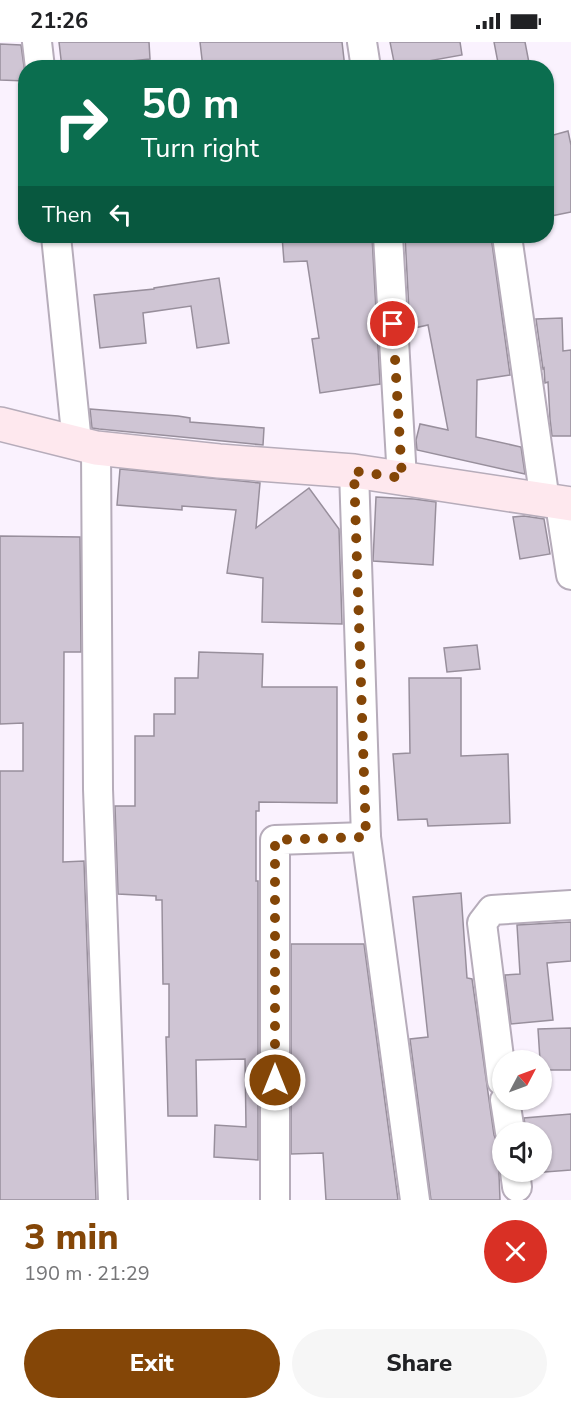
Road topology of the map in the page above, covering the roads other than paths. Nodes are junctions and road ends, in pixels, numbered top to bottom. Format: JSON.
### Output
{"nodes":[{"id":1,"x":37,"y":42,"type":"edge"},
{"id":2,"x":362,"y":42,"type":"edge"},
{"id":3,"x":39,"y":60,"type":"edge"},
{"id":4,"x":365,"y":60,"type":"edge"},
{"id":5,"x":57,"y":243,"type":"edge"},
{"id":6,"x":388,"y":243,"type":"edge"},
{"id":7,"x":508,"y":243,"type":"edge"},
{"id":8,"x":0,"y":424,"type":"edge"},
{"id":9,"x":86,"y":446,"type":"junction"},
{"id":10,"x":354,"y":471,"type":"junction"},
{"id":11,"x":402,"y":478,"type":"junction"},
{"id":12,"x":559,"y":503,"type":"edge"},
{"id":13,"x":571,"y":575,"type":"edge"},
{"id":14,"x":366,"y":837,"type":"junction"},
{"id":15,"x":571,"y":905,"type":"edge"},
{"id":16,"x":498,"y":1050,"type":"edge"},
{"id":17,"x":113,"y":1200,"type":"edge"},
{"id":18,"x":274,"y":1200,"type":"edge"},
{"id":19,"x":415,"y":1200,"type":"edge"}],
"edges":[{"from":1,"to":3,"type":"street"},
{"from":2,"to":4,"type":"street"},
{"from":5,"to":9,"type":"street"},
{"from":6,"to":11,"type":"street"},
{"from":7,"to":12,"type":"street"},
{"from":8,"to":9,"type":"street"},
{"from":9,"to":10,"type":"street"},
{"from":9,"to":17,"type":"street"},
{"from":10,"to":11,"type":"street"},
{"from":10,"to":14,"type":"street"},
{"from":11,"to":12,"type":"street"},
{"from":12,"to":13,"type":"street"},
{"from":14,"to":18,"type":"street"},
{"from":14,"to":19,"type":"street"},
{"from":15,"to":16,"type":"street"}]}
